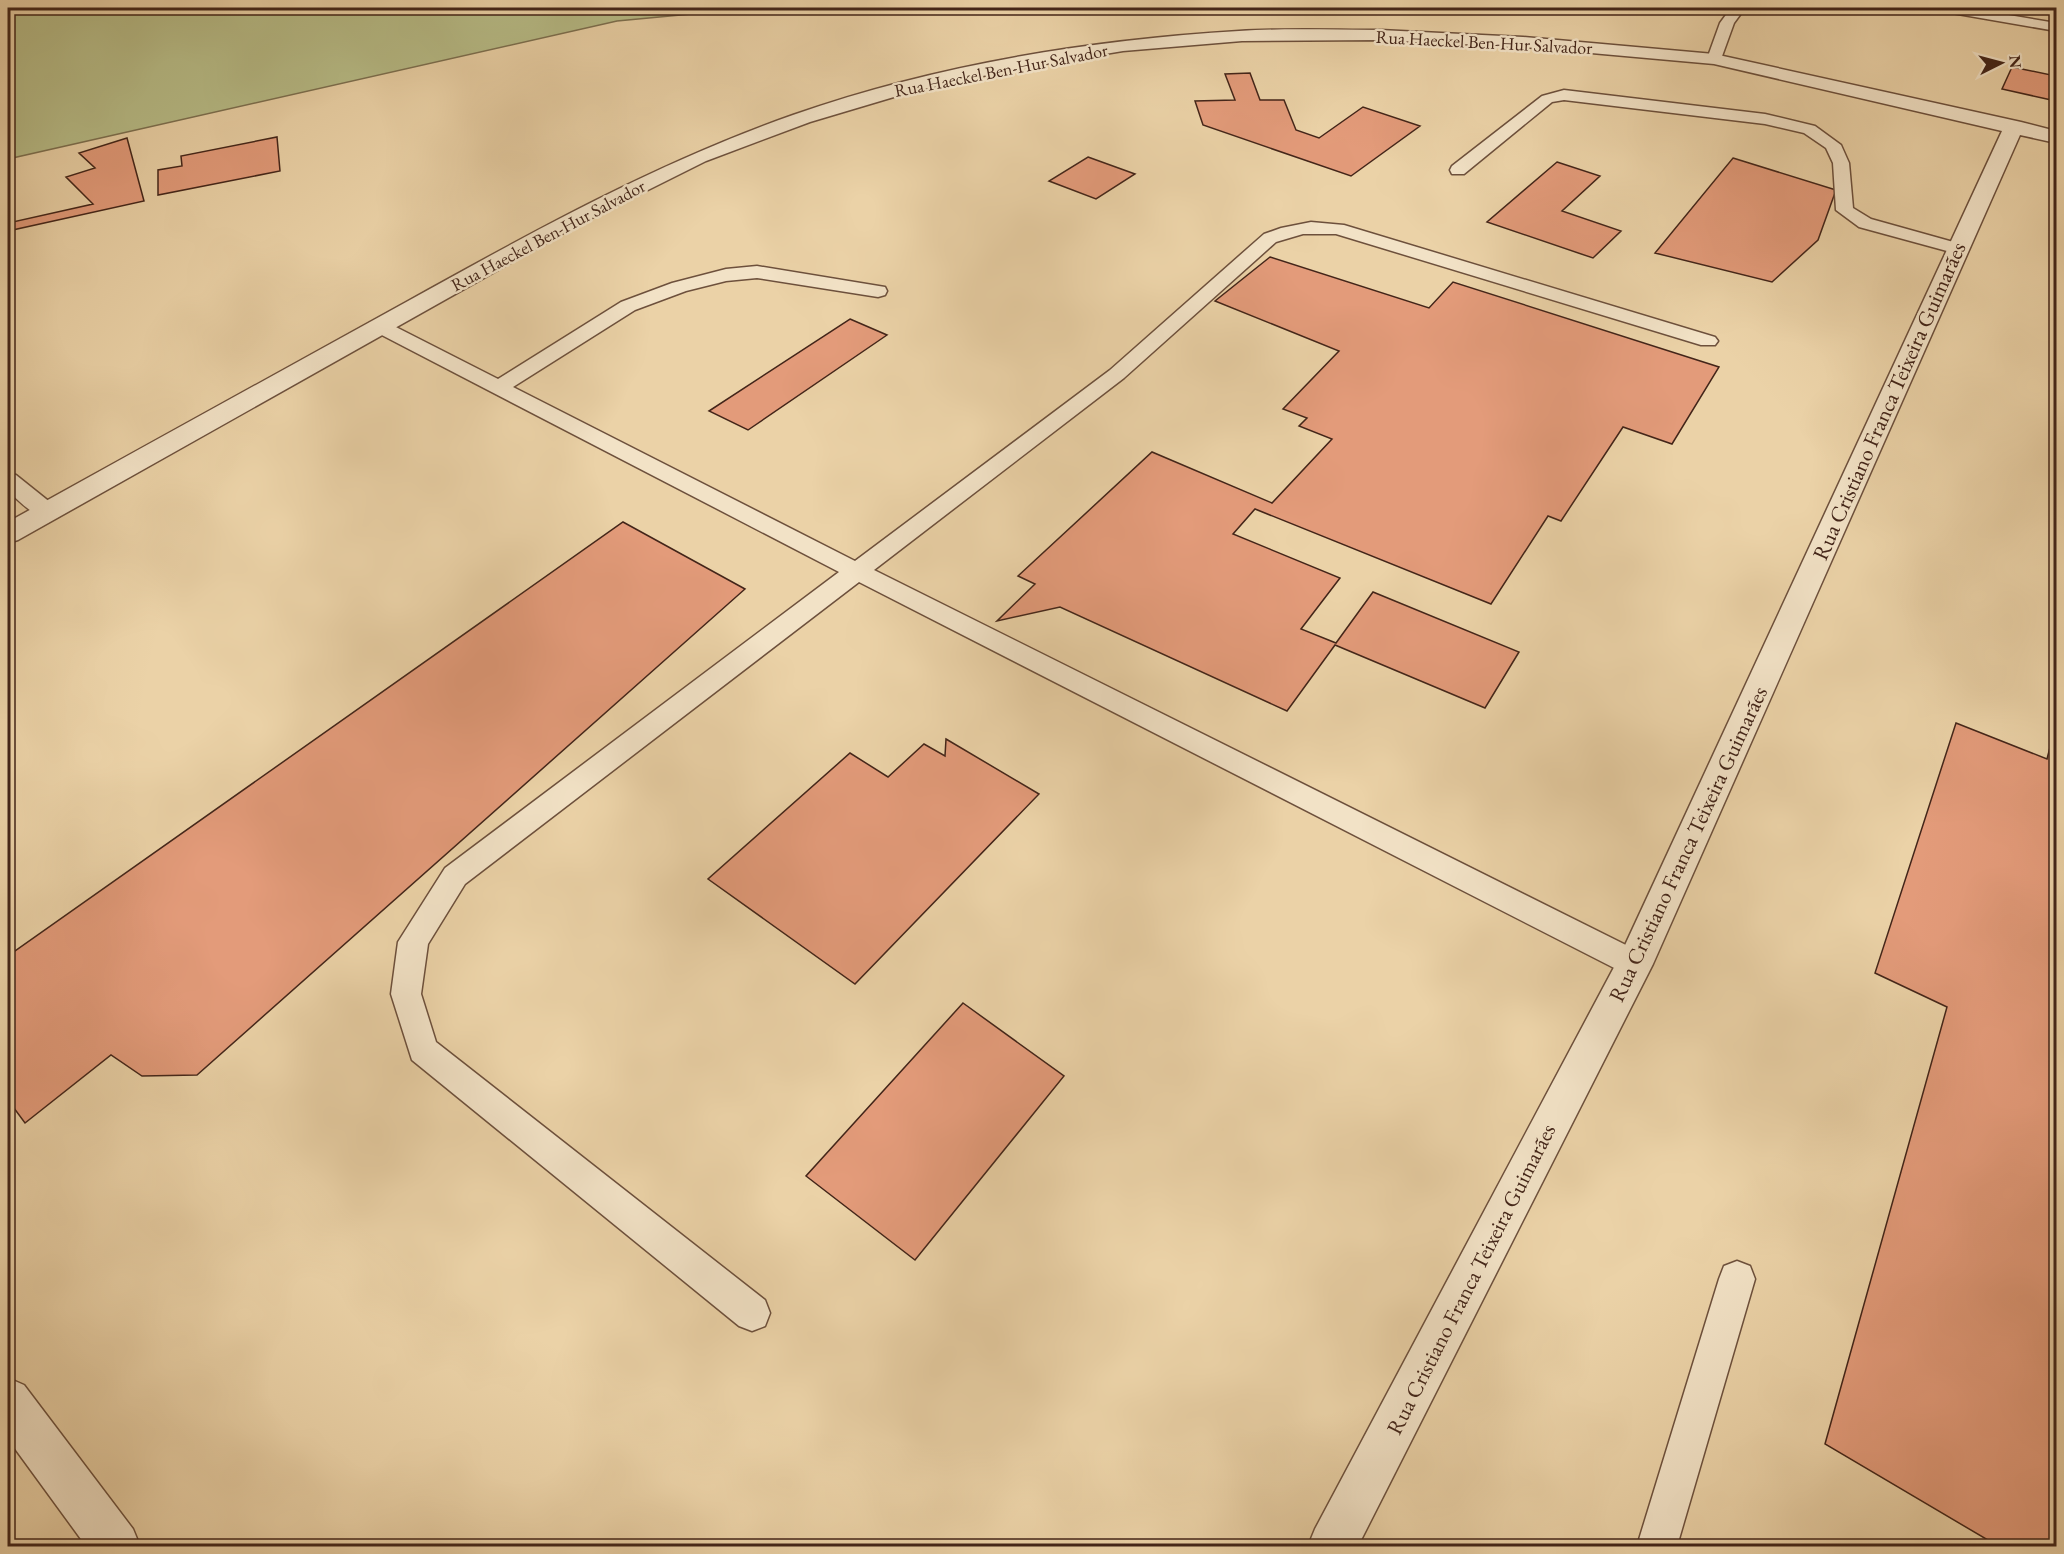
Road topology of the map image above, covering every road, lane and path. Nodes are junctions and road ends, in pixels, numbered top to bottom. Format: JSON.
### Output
{"nodes":[{"id":1,"x":1738,"y":8,"type":"edge"},
{"id":2,"x":1946,"y":8,"type":"edge"},
{"id":3,"x":2056,"y":27,"type":"edge"},
{"id":4,"x":1714,"y":58,"type":"junction"},
{"id":5,"x":2014,"y":126,"type":"junction"},
{"id":6,"x":2056,"y":137,"type":"edge"},
{"id":7,"x":1458,"y":170,"type":"dead end"},
{"id":8,"x":1958,"y":249,"type":"junction"},
{"id":9,"x":878,"y":291,"type":"dead end"},
{"id":10,"x":381,"y":327,"type":"junction"},
{"id":11,"x":1708,"y":341,"type":"dead end"},
{"id":12,"x":497,"y":388,"type":"junction"},
{"id":13,"x":8,"y":480,"type":"edge"},
{"id":14,"x":48,"y":512,"type":"junction"},
{"id":15,"x":8,"y":534,"type":"edge"},
{"id":16,"x":856,"y":571,"type":"junction"},
{"id":17,"x":1635,"y":964,"type":"junction"},
{"id":18,"x":1737,"y":1279,"type":"dead end"},
{"id":19,"x":752,"y":1313,"type":"dead end"},
{"id":20,"x":8,"y":1401,"type":"edge"},
{"id":21,"x":116,"y":1546,"type":"edge"},
{"id":22,"x":1332,"y":1546,"type":"edge"},
{"id":23,"x":1657,"y":1546,"type":"edge"}],
"edges":[{"from":1,"to":4,"type":"lane"},
{"from":2,"to":3,"type":"lane"},
{"from":4,"to":5,"type":"street","name":"Rua Haeckel Ben-Hur Salvador"},
{"from":4,"to":10,"type":"street","name":"Rua Haeckel Ben-Hur Salvador"},
{"from":5,"to":6,"type":"street","name":"Rua Haeckel Ben-Hur Salvador"},
{"from":5,"to":8,"type":"street","name":"Rua Cristiano Franca Teixeira Guimarães"},
{"from":7,"to":8,"type":"lane"},
{"from":8,"to":17,"type":"street","name":"Rua Cristiano Franca Teixeira Guimarães"},
{"from":9,"to":12,"type":"lane"},
{"from":10,"to":12,"type":"lane"},
{"from":10,"to":14,"type":"street","name":"Rua Haeckel Ben-Hur Salvador"},
{"from":11,"to":16,"type":"lane"},
{"from":12,"to":16,"type":"lane"},
{"from":13,"to":14,"type":"lane"},
{"from":14,"to":15,"type":"street","name":"Rua Haeckel Ben-Hur Salvador"},
{"from":16,"to":17,"type":"lane"},
{"from":16,"to":19,"type":"lane"},
{"from":17,"to":22,"type":"street","name":"Rua Cristiano Franca Teixeira Guimarães"},
{"from":18,"to":23,"type":"lane"},
{"from":20,"to":21,"type":"street"}]}
